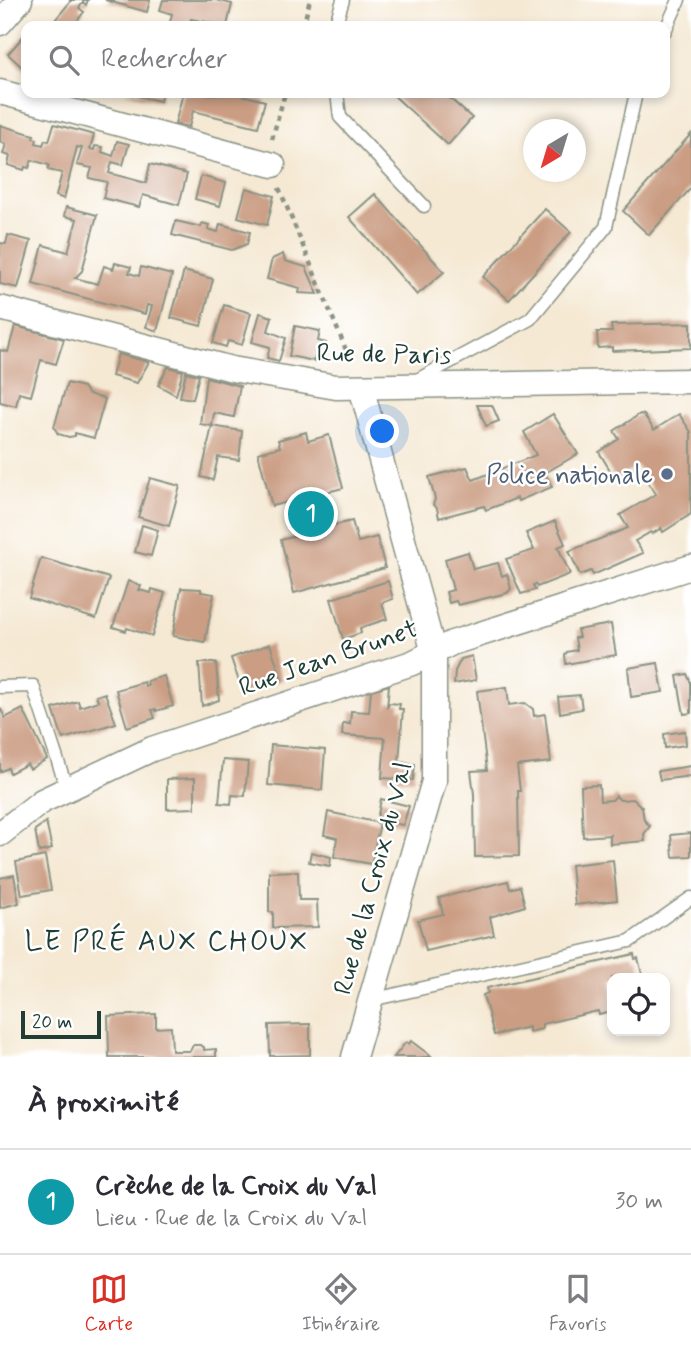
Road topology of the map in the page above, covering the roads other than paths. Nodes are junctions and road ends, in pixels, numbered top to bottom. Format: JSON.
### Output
{"nodes":[{"id":1,"x":20,"y":0,"type":"edge"},
{"id":2,"x":343,"y":0,"type":"edge"},
{"id":3,"x":679,"y":0,"type":"edge"},
{"id":4,"x":337,"y":21,"type":"edge"},
{"id":5,"x":670,"y":21,"type":"edge"},
{"id":6,"x":0,"y":23,"type":"edge"},
{"id":7,"x":0,"y":92,"type":"edge"},
{"id":8,"x":21,"y":98,"type":"edge"},
{"id":9,"x":22,"y":98,"type":"edge"},
{"id":10,"x":338,"y":98,"type":"edge"},
{"id":11,"x":635,"y":98,"type":"edge"},
{"id":12,"x":273,"y":165,"type":"road end"},
{"id":13,"x":424,"y":206,"type":"dead end"},
{"id":14,"x":0,"y":308,"type":"edge"},
{"id":15,"x":691,"y":381,"type":"edge"},
{"id":16,"x":406,"y":386,"type":"junction"},
{"id":17,"x":361,"y":387,"type":"junction"},
{"id":18,"x":691,"y":567,"type":"edge"},
{"id":19,"x":434,"y":653,"type":"junction"},
{"id":20,"x":0,"y":687,"type":"edge"},
{"id":21,"x":67,"y":789,"type":"junction"},
{"id":22,"x":0,"y":834,"type":"edge"},
{"id":23,"x":691,"y":898,"type":"edge"},
{"id":24,"x":370,"y":1000,"type":"junction"},
{"id":25,"x":354,"y":1057,"type":"edge"}],
"edges":[{"from":1,"to":6,"type":"street"},
{"from":2,"to":4,"type":"lane"},
{"from":3,"to":5,"type":"lane"},
{"from":7,"to":8,"type":"street"},
{"from":9,"to":12,"type":"street"},
{"from":10,"to":13,"type":"lane"},
{"from":11,"to":16,"type":"lane"},
{"from":14,"to":17,"type":"street","name":"Rue de Paris"},
{"from":15,"to":16,"type":"street","name":"Rue de Paris"},
{"from":16,"to":17,"type":"street","name":"Rue de Paris"},
{"from":17,"to":19,"type":"street","name":"Rue de la Croix du Val"},
{"from":18,"to":19,"type":"street","name":"Rue Jean Brunet"},
{"from":19,"to":21,"type":"street","name":"Rue Jean Brunet"},
{"from":19,"to":24,"type":"street","name":"Rue de la Croix du Val"},
{"from":20,"to":21,"type":"lane"},
{"from":21,"to":22,"type":"street","name":"Rue Jean Brunet"},
{"from":23,"to":24,"type":"lane"},
{"from":24,"to":25,"type":"street","name":"Rue de la Croix du Val"}]}
